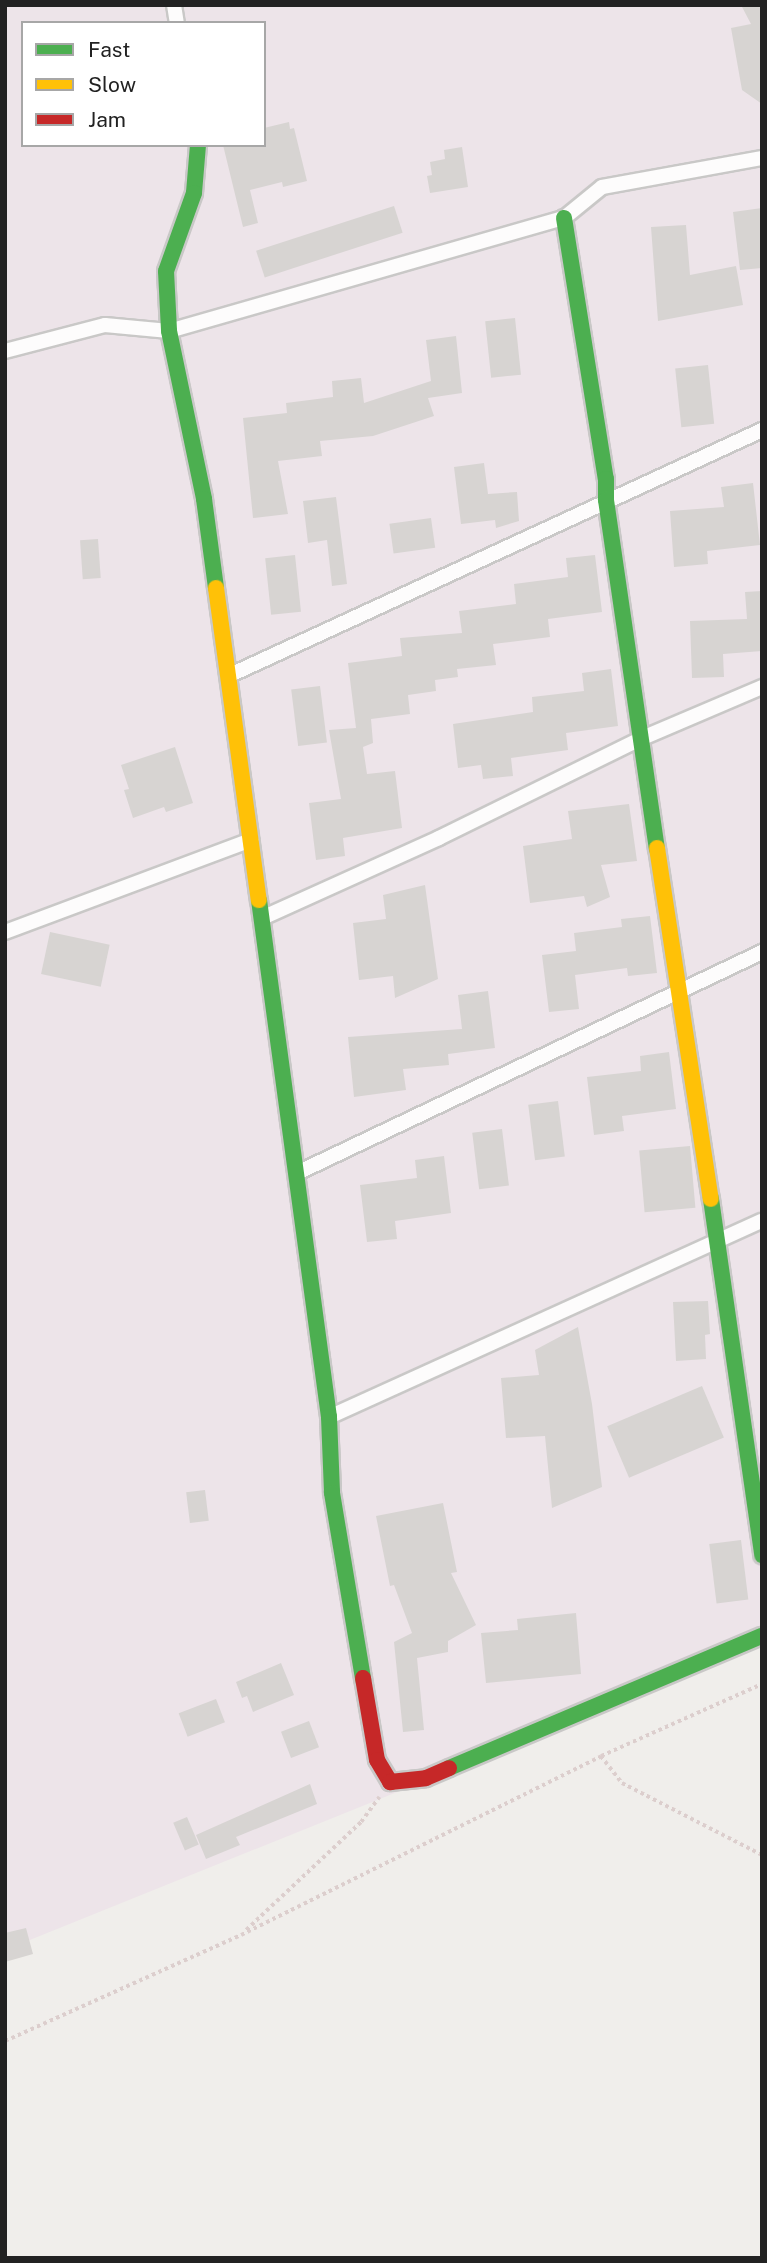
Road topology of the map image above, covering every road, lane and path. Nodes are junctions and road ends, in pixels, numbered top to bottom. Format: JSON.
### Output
{"nodes":[{"id":1,"x":198,"y":147,"type":"edge"},
{"id":2,"x":762,"y":158,"type":"edge"},
{"id":3,"x":564,"y":218,"type":"junction"},
{"id":4,"x":169,"y":331,"type":"junction"},
{"id":5,"x":5,"y":351,"type":"edge"},
{"id":6,"x":762,"y":430,"type":"edge"},
{"id":7,"x":606,"y":500,"type":"junction"},
{"id":8,"x":228,"y":676,"type":"junction"},
{"id":9,"x":762,"y":687,"type":"edge"},
{"id":10,"x":640,"y":739,"type":"junction"},
{"id":11,"x":251,"y":840,"type":"junction"},
{"id":12,"x":262,"y":918,"type":"junction"},
{"id":13,"x":5,"y":932,"type":"edge"},
{"id":14,"x":762,"y":952,"type":"edge"},
{"id":15,"x":679,"y":992,"type":"junction"},
{"id":16,"x":297,"y":1173,"type":"junction"},
{"id":17,"x":762,"y":1221,"type":"edge"},
{"id":18,"x":718,"y":1243,"type":"junction"},
{"id":19,"x":329,"y":1418,"type":"junction"},
{"id":20,"x":762,"y":1555,"type":"edge"},
{"id":21,"x":762,"y":1636,"type":"edge"},
{"id":22,"x":762,"y":1684,"type":"edge"},
{"id":23,"x":601,"y":1756,"type":"junction"},
{"id":24,"x":390,"y":1782,"type":"junction"},
{"id":25,"x":762,"y":1854,"type":"edge"},
{"id":26,"x":241,"y":1935,"type":"junction"},
{"id":27,"x":5,"y":2040,"type":"edge"}],
"edges":[{"from":1,"to":4,"type":"street"},
{"from":2,"to":3,"type":"street"},
{"from":3,"to":4,"type":"street"},
{"from":3,"to":7,"type":"street"},
{"from":4,"to":5,"type":"street"},
{"from":4,"to":8,"type":"street"},
{"from":6,"to":7,"type":"street"},
{"from":7,"to":8,"type":"street"},
{"from":7,"to":10,"type":"street"},
{"from":8,"to":11,"type":"street"},
{"from":9,"to":10,"type":"street"},
{"from":10,"to":12,"type":"street"},
{"from":10,"to":15,"type":"street"},
{"from":11,"to":12,"type":"street"},
{"from":11,"to":13,"type":"street"},
{"from":12,"to":16,"type":"street"},
{"from":14,"to":15,"type":"street"},
{"from":15,"to":16,"type":"street"},
{"from":15,"to":18,"type":"street"},
{"from":16,"to":19,"type":"street"},
{"from":17,"to":18,"type":"street"},
{"from":18,"to":19,"type":"street"},
{"from":18,"to":20,"type":"street"},
{"from":19,"to":24,"type":"street"},
{"from":21,"to":24,"type":"street"},
{"from":22,"to":23,"type":"path"},
{"from":23,"to":25,"type":"path"},
{"from":23,"to":26,"type":"path"},
{"from":24,"to":26,"type":"path"},
{"from":26,"to":27,"type":"path"}]}
